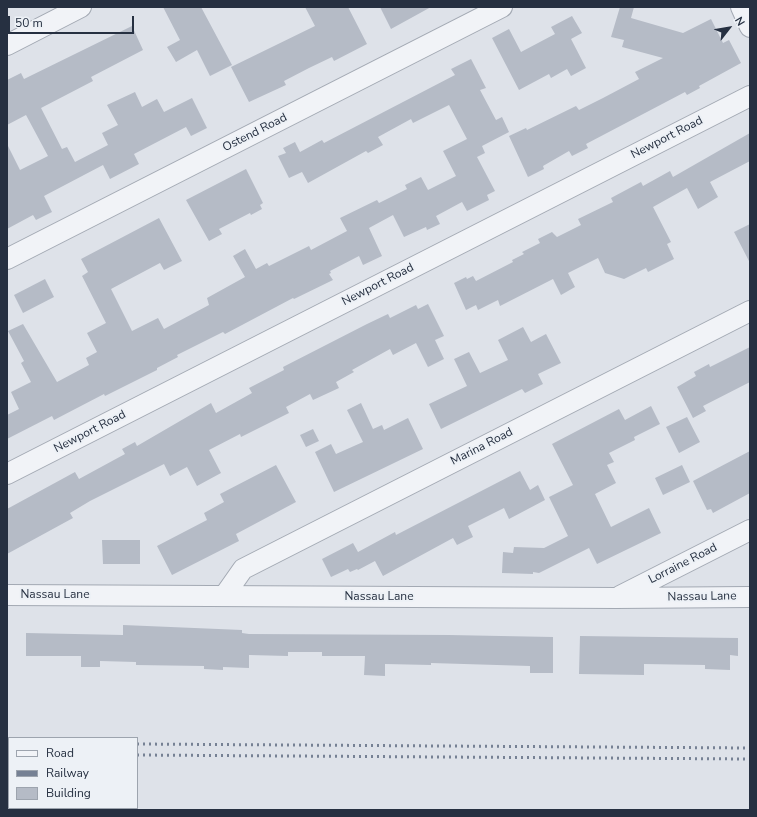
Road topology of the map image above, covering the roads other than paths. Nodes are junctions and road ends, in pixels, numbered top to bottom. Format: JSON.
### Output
{"nodes":[{"id":1,"x":81,"y":7,"type":"edge"},
{"id":2,"x":741,"y":7,"type":"edge"},
{"id":3,"x":499,"y":8,"type":"edge"},
{"id":4,"x":750,"y":27,"type":"edge"},
{"id":5,"x":7,"y":44,"type":"edge"},
{"id":6,"x":750,"y":96,"type":"edge"},
{"id":7,"x":7,"y":259,"type":"edge"},
{"id":8,"x":750,"y":311,"type":"edge"},
{"id":9,"x":7,"y":474,"type":"edge"},
{"id":10,"x":750,"y":530,"type":"edge"},
{"id":11,"x":7,"y":595,"type":"edge"},
{"id":12,"x":224,"y":596,"type":"junction"},
{"id":13,"x":750,"y":597,"type":"edge"},
{"id":14,"x":616,"y":598,"type":"junction"}],
"edges":[{"from":1,"to":5,"type":"street"},
{"from":2,"to":4,"type":"street"},
{"from":3,"to":7,"type":"street","name":"Ostend Road"},
{"from":6,"to":9,"type":"street","name":"Newport Road"},
{"from":8,"to":12,"type":"street","name":"Marina Road"},
{"from":10,"to":14,"type":"street","name":"Lorraine Road"},
{"from":11,"to":12,"type":"street","name":"Nassau Lane"},
{"from":12,"to":14,"type":"street","name":"Nassau Lane"},
{"from":13,"to":14,"type":"street","name":"Nassau Lane"}]}
